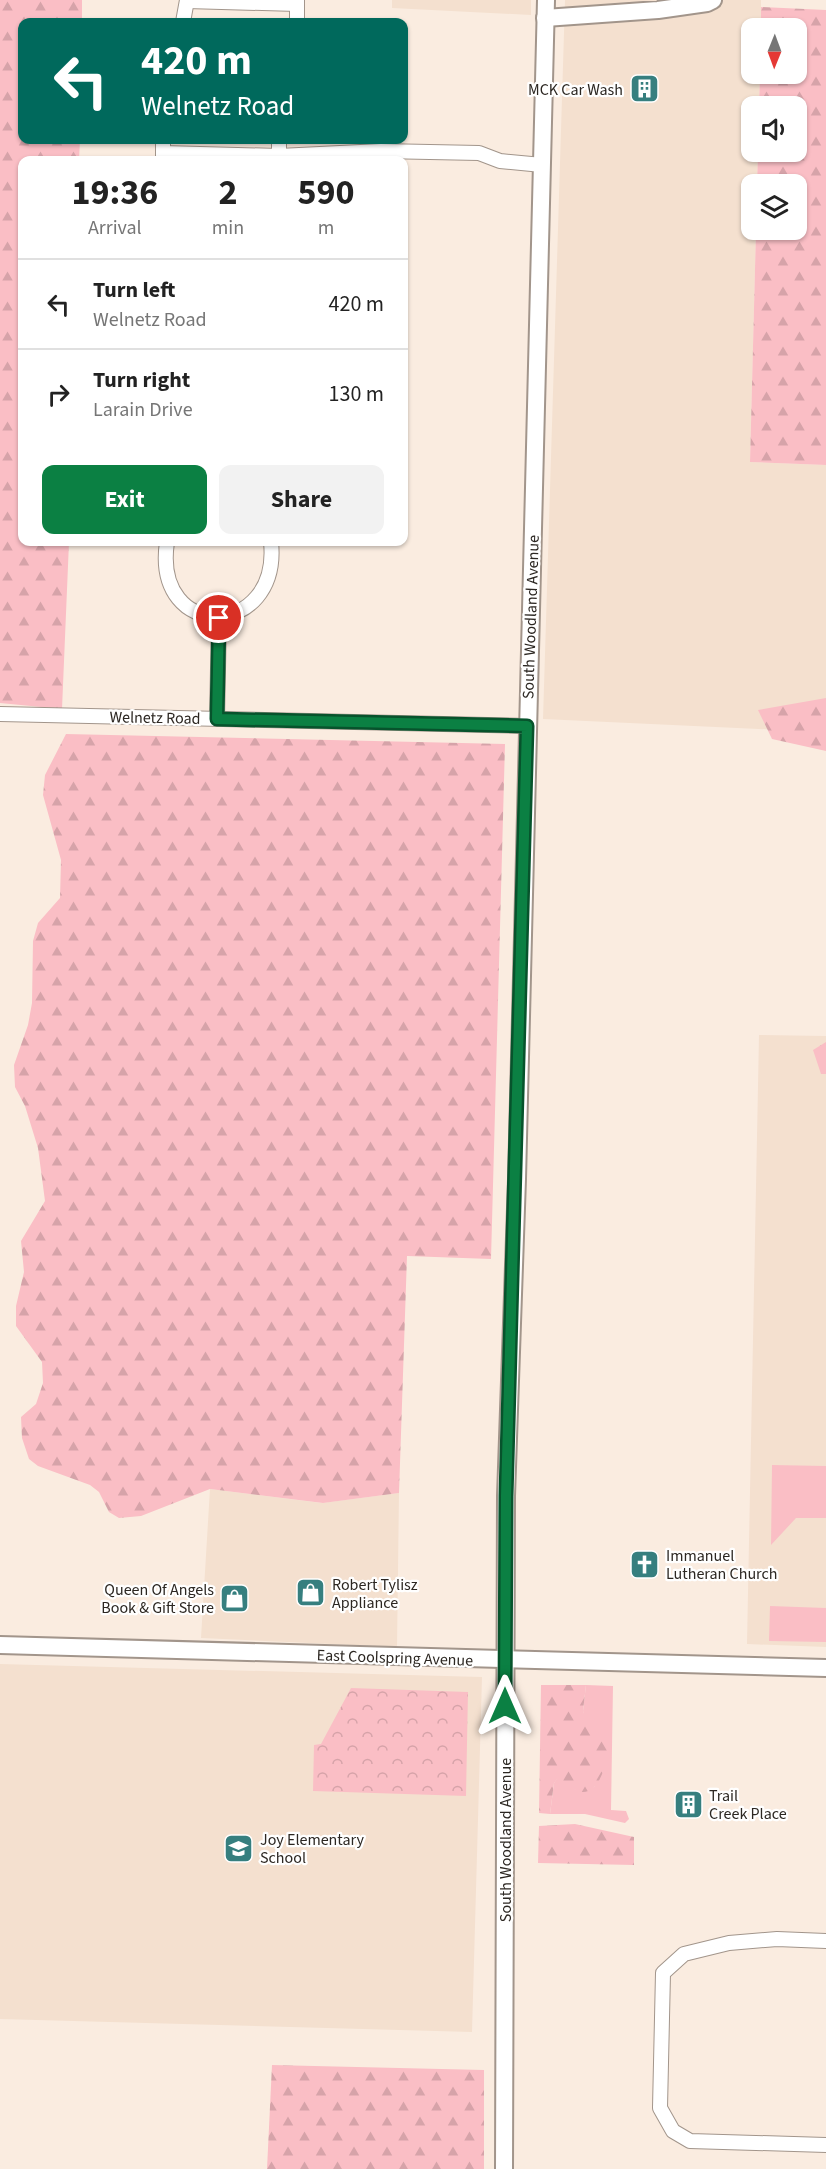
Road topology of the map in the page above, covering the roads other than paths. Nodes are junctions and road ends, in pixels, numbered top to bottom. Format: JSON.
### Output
{"nodes":[{"id":1,"x":187,"y":0,"type":"edge"},
{"id":2,"x":546,"y":0,"type":"edge"},
{"id":3,"x":713,"y":0,"type":"edge"},
{"id":4,"x":297,"y":2,"type":"edge"},
{"id":5,"x":184,"y":18,"type":"edge"},
{"id":6,"x":297,"y":18,"type":"edge"},
{"id":7,"x":545,"y":18,"type":"junction"},
{"id":8,"x":163,"y":151,"type":"edge"},
{"id":9,"x":246,"y":156,"type":"edge"},
{"id":10,"x":308,"y":156,"type":"edge"},
{"id":11,"x":542,"y":165,"type":"junction"},
{"id":12,"x":167,"y":546,"type":"edge"},
{"id":13,"x":271,"y":546,"type":"edge"},
{"id":14,"x":219,"y":618,"type":"junction"},
{"id":15,"x":0,"y":714,"type":"edge"},
{"id":16,"x":217,"y":719,"type":"junction"},
{"id":17,"x":527,"y":726,"type":"junction"},
{"id":18,"x":0,"y":1645,"type":"edge"},
{"id":19,"x":505,"y":1660,"type":"junction"},
{"id":20,"x":826,"y":1668,"type":"edge"},
{"id":21,"x":826,"y":1941,"type":"edge"},
{"id":22,"x":826,"y":2145,"type":"edge"},
{"id":23,"x":504,"y":2169,"type":"edge"}],
"edges":[{"from":1,"to":4,"type":"street"},
{"from":1,"to":5,"type":"street"},
{"from":2,"to":7,"type":"street","name":"South Woodland Avenue"},
{"from":3,"to":7,"type":"street"},
{"from":4,"to":6,"type":"street"},
{"from":7,"to":11,"type":"street","name":"South Woodland Avenue"},
{"from":8,"to":9,"type":"street"},
{"from":10,"to":11,"type":"street"},
{"from":11,"to":17,"type":"street","name":"South Woodland Avenue"},
{"from":12,"to":14,"type":"street"},
{"from":13,"to":14,"type":"street"},
{"from":14,"to":16,"type":"street"},
{"from":15,"to":16,"type":"street","name":"Welnetz Road"},
{"from":16,"to":17,"type":"street","name":"Welnetz Road"},
{"from":17,"to":19,"type":"street","name":"South Woodland Avenue"},
{"from":18,"to":19,"type":"street","name":"East Coolspring Avenue"},
{"from":19,"to":20,"type":"street","name":"East Coolspring Avenue"},
{"from":19,"to":23,"type":"street","name":"South Woodland Avenue"},
{"from":21,"to":22,"type":"street"}]}
